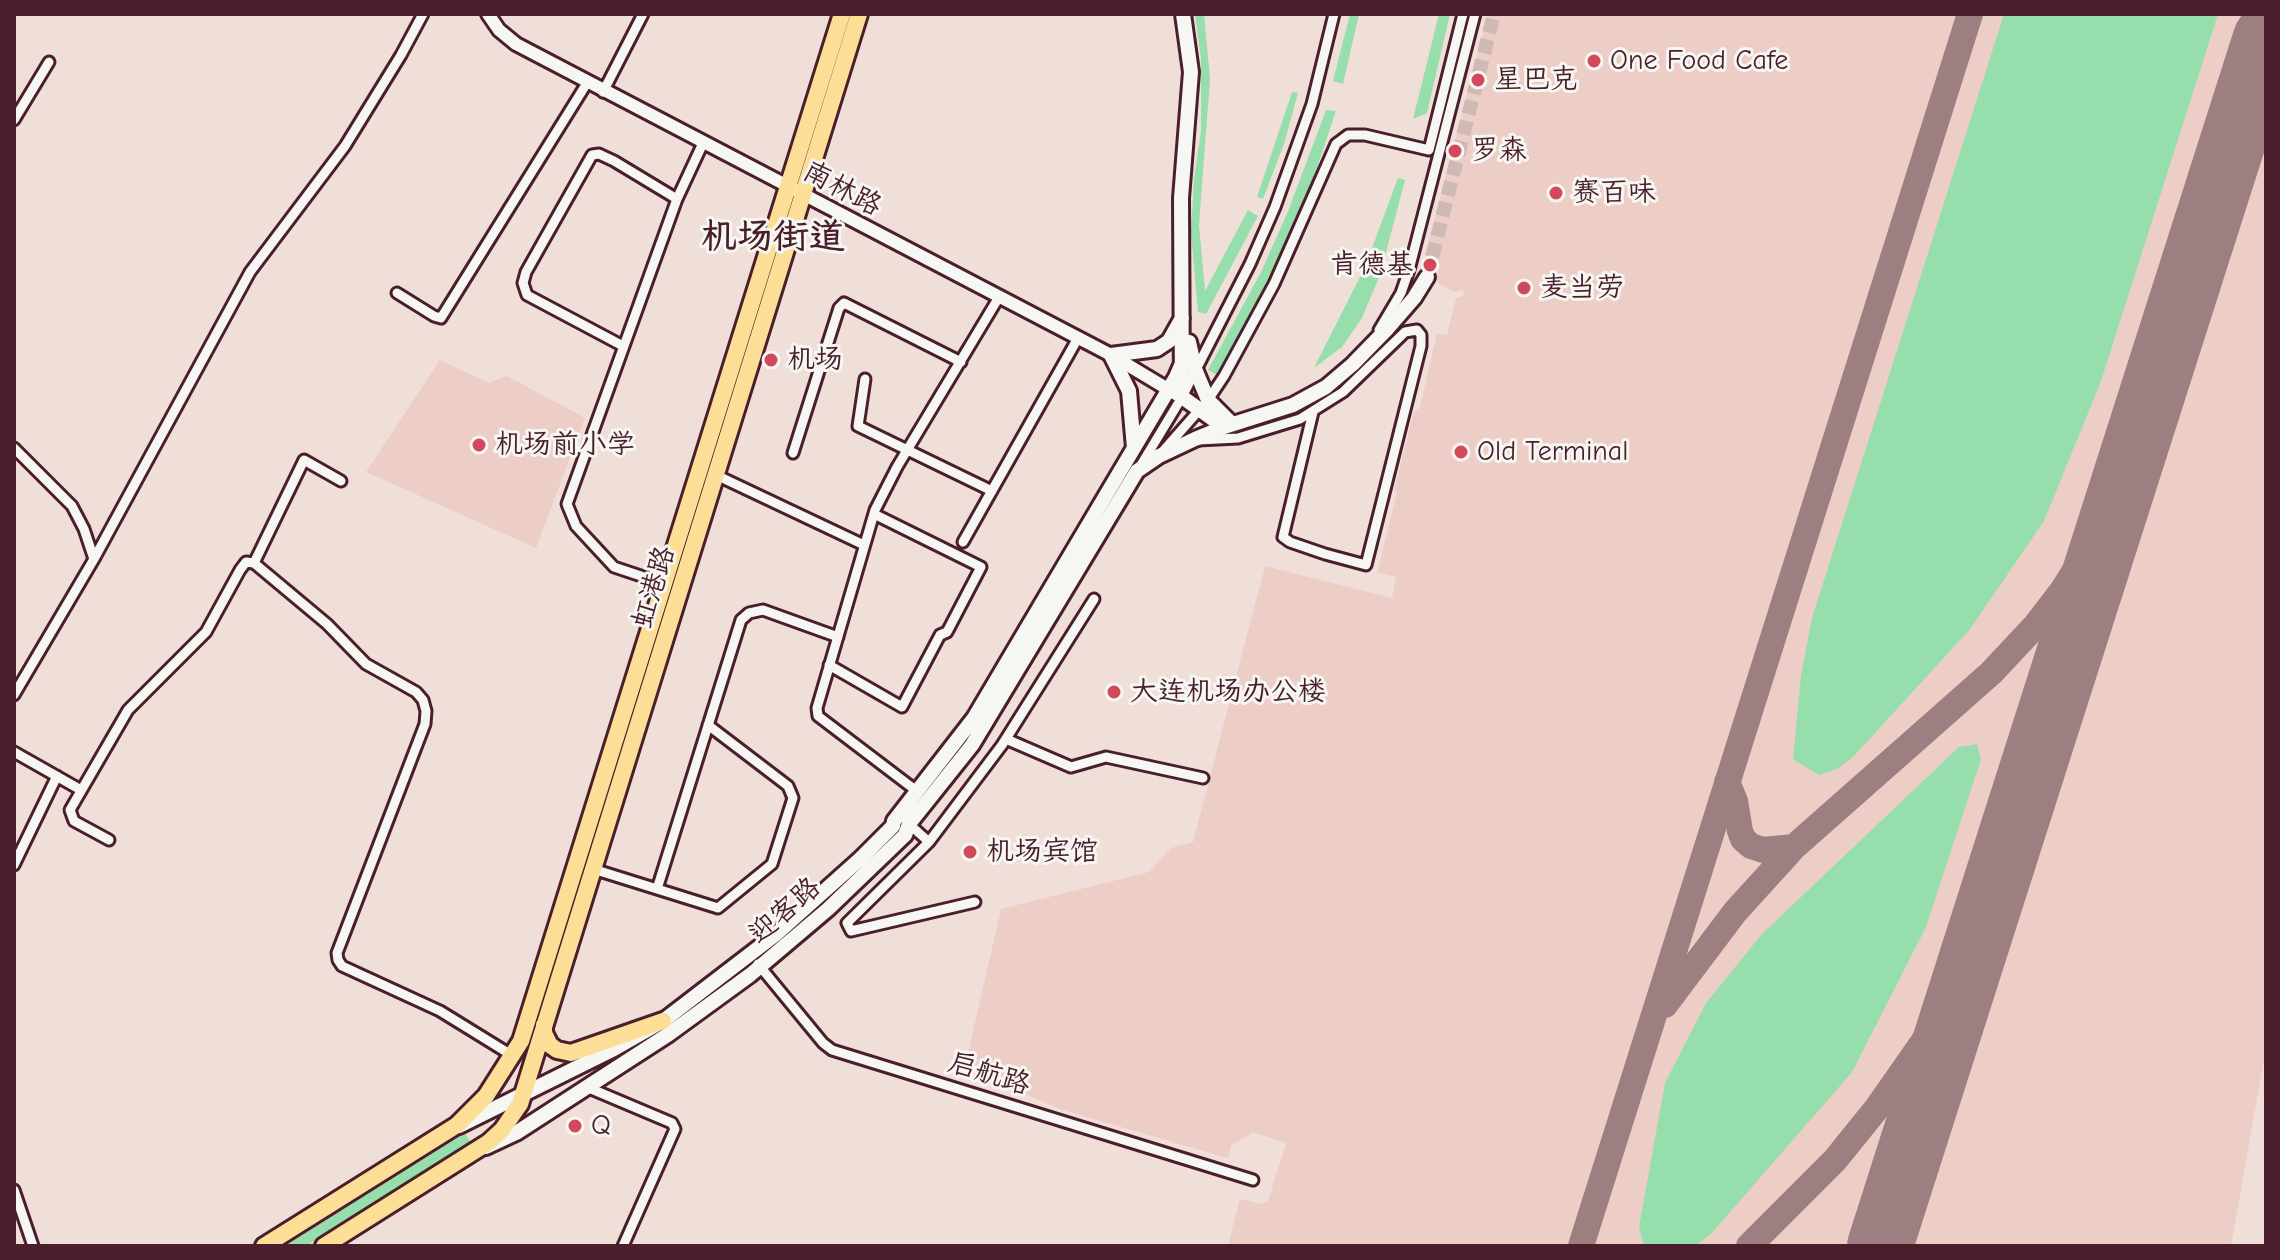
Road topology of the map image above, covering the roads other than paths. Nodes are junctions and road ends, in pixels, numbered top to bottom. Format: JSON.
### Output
{"nodes":[{"id":1,"x":423,"y":14,"type":"edge"},
{"id":2,"x":488,"y":14,"type":"edge"},
{"id":3,"x":643,"y":14,"type":"edge"},
{"id":4,"x":842,"y":14,"type":"edge"},
{"id":5,"x":859,"y":14,"type":"edge"},
{"id":6,"x":1183,"y":14,"type":"edge"},
{"id":7,"x":1334,"y":14,"type":"edge"},
{"id":8,"x":1463,"y":14,"type":"edge"},
{"id":9,"x":1475,"y":14,"type":"edge"},
{"id":10,"x":49,"y":62,"type":"dead end"},
{"id":11,"x":587,"y":83,"type":"junction"},
{"id":12,"x":603,"y":92,"type":"junction"},
{"id":13,"x":14,"y":120,"type":"edge"},
{"id":14,"x":704,"y":141,"type":"junction"},
{"id":15,"x":795,"y":192,"type":"junction"},
{"id":16,"x":677,"y":199,"type":"junction"},
{"id":17,"x":1427,"y":277,"type":"tunnel mouth"},
{"id":18,"x":397,"y":293,"type":"dead end"},
{"id":19,"x":999,"y":297,"type":"junction"},
{"id":20,"x":1183,"y":314,"type":"junction"},
{"id":21,"x":1078,"y":338,"type":"junction"},
{"id":22,"x":623,"y":346,"type":"junction"},
{"id":23,"x":1367,"y":350,"type":"junction"},
{"id":24,"x":1111,"y":355,"type":"junction"},
{"id":25,"x":961,"y":362,"type":"junction"},
{"id":26,"x":1189,"y":365,"type":"junction"},
{"id":27,"x":865,"y":379,"type":"dead end"},
{"id":28,"x":1175,"y":393,"type":"junction"},
{"id":29,"x":1204,"y":404,"type":"junction"},
{"id":30,"x":1313,"y":412,"type":"junction"},
{"id":31,"x":1229,"y":425,"type":"junction"},
{"id":32,"x":1195,"y":439,"type":"junction"},
{"id":33,"x":14,"y":448,"type":"edge"},
{"id":34,"x":1134,"y":448,"type":"junction"},
{"id":35,"x":906,"y":452,"type":"junction"},
{"id":36,"x":793,"y":453,"type":"dead end"},
{"id":37,"x":1159,"y":456,"type":"junction"},
{"id":38,"x":1137,"y":471,"type":"junction"},
{"id":39,"x":716,"y":475,"type":"junction"},
{"id":40,"x":341,"y":481,"type":"dead end"},
{"id":41,"x":992,"y":491,"type":"junction"},
{"id":42,"x":874,"y":514,"type":"junction"},
{"id":43,"x":963,"y":542,"type":"dead end"},
{"id":44,"x":864,"y":545,"type":"junction"},
{"id":45,"x":94,"y":559,"type":"junction"},
{"id":46,"x":254,"y":563,"type":"junction"},
{"id":47,"x":665,"y":584,"type":"junction"},
{"id":48,"x":1094,"y":599,"type":"dead end"},
{"id":49,"x":838,"y":637,"type":"junction"},
{"id":50,"x":829,"y":665,"type":"junction"},
{"id":51,"x":14,"y":695,"type":"edge"},
{"id":52,"x":708,"y":725,"type":"junction"},
{"id":53,"x":1006,"y":739,"type":"junction"},
{"id":54,"x":14,"y":752,"type":"edge"},
{"id":55,"x":57,"y":776,"type":"junction"},
{"id":56,"x":1203,"y":778,"type":"dead end"},
{"id":57,"x":81,"y":790,"type":"junction"},
{"id":58,"x":918,"y":792,"type":"junction"},
{"id":59,"x":909,"y":824,"type":"junction"},
{"id":60,"x":109,"y":840,"type":"dead end"},
{"id":61,"x":929,"y":842,"type":"junction"},
{"id":62,"x":14,"y":865,"type":"edge"},
{"id":63,"x":593,"y":869,"type":"junction"},
{"id":64,"x":657,"y":889,"type":"junction"},
{"id":65,"x":975,"y":902,"type":"dead end"},
{"id":66,"x":756,"y":961,"type":"junction"},
{"id":67,"x":663,"y":1021,"type":"junction"},
{"id":68,"x":544,"y":1025,"type":"junction"},
{"id":69,"x":513,"y":1056,"type":"junction"},
{"id":70,"x":589,"y":1088,"type":"junction"},
{"id":71,"x":523,"y":1094,"type":"junction"},
{"id":72,"x":444,"y":1133,"type":"junction"},
{"id":73,"x":468,"y":1156,"type":"junction"},
{"id":74,"x":1253,"y":1180,"type":"dead end"},
{"id":75,"x":14,"y":1190,"type":"edge"},
{"id":76,"x":33,"y":1246,"type":"edge"},
{"id":77,"x":264,"y":1246,"type":"edge"},
{"id":78,"x":324,"y":1246,"type":"edge"},
{"id":79,"x":623,"y":1246,"type":"edge"}],
"edges":[{"from":1,"to":45,"type":"street"},
{"from":2,"to":11,"type":"street","name":"南林路"},
{"from":3,"to":12,"type":"street"},
{"from":4,"to":15,"type":"highway","name":"虹港路"},
{"from":5,"to":15,"type":"highway","name":"虹港路"},
{"from":6,"to":20,"type":"main road"},
{"from":7,"to":26,"type":"street"},
{"from":8,"to":29,"type":"street"},
{"from":9,"to":23,"type":"street"},
{"from":10,"to":13,"type":"street"},
{"from":11,"to":12,"type":"street","name":"南林路"},
{"from":11,"to":18,"type":"street"},
{"from":12,"to":14,"type":"street","name":"南林路"},
{"from":14,"to":15,"type":"street","name":"南林路"},
{"from":14,"to":16,"type":"street"},
{"from":15,"to":19,"type":"street","name":"南林路"},
{"from":15,"to":39,"type":"highway","name":"虹港路"},
{"from":15,"to":47,"type":"highway","name":"虹港路"},
{"from":16,"to":22,"type":"street"},
{"from":16,"to":22,"type":"street"},
{"from":17,"to":23,"type":"main road"},
{"from":19,"to":21,"type":"street","name":"南林路"},
{"from":19,"to":25,"type":"street"},
{"from":20,"to":24,"type":"main road"},
{"from":20,"to":26,"type":"main road"},
{"from":21,"to":24,"type":"street","name":"南林路"},
{"from":21,"to":41,"type":"street"},
{"from":22,"to":47,"type":"street"},
{"from":23,"to":31,"type":"main road"},
{"from":24,"to":28,"type":"street","name":"南林路"},
{"from":24,"to":34,"type":"main road"},
{"from":25,"to":35,"type":"street"},
{"from":25,"to":36,"type":"street"},
{"from":26,"to":28,"type":"main road"},
{"from":26,"to":29,"type":"main road"},
{"from":27,"to":35,"type":"street"},
{"from":28,"to":29,"type":"main road"},
{"from":28,"to":34,"type":"main road","name":"迎客路"},
{"from":28,"to":38,"type":"street"},
{"from":29,"to":31,"type":"main road"},
{"from":29,"to":37,"type":"street"},
{"from":30,"to":30,"type":"street"},
{"from":30,"to":32,"type":"street"},
{"from":31,"to":32,"type":"main road"},
{"from":32,"to":37,"type":"main road"},
{"from":33,"to":45,"type":"street"},
{"from":34,"to":58,"type":"main road","name":"迎客路"},
{"from":35,"to":41,"type":"street"},
{"from":35,"to":42,"type":"street"},
{"from":37,"to":38,"type":"main road"},
{"from":38,"to":59,"type":"main road","name":"迎客路"},
{"from":39,"to":44,"type":"street"},
{"from":39,"to":63,"type":"highway","name":"虹港路"},
{"from":40,"to":46,"type":"street"},
{"from":41,"to":43,"type":"street"},
{"from":42,"to":44,"type":"street"},
{"from":42,"to":50,"type":"street"},
{"from":44,"to":49,"type":"street"},
{"from":45,"to":51,"type":"street"},
{"from":46,"to":57,"type":"street"},
{"from":46,"to":69,"type":"street"},
{"from":47,"to":69,"type":"highway","name":"虹港路"},
{"from":48,"to":53,"type":"street"},
{"from":49,"to":50,"type":"street"},
{"from":49,"to":52,"type":"street"},
{"from":50,"to":58,"type":"street"},
{"from":52,"to":64,"type":"street"},
{"from":52,"to":64,"type":"street"},
{"from":53,"to":56,"type":"street"},
{"from":53,"to":61,"type":"street"},
{"from":54,"to":55,"type":"street"},
{"from":55,"to":57,"type":"street"},
{"from":55,"to":62,"type":"street"},
{"from":57,"to":60,"type":"street"},
{"from":58,"to":66,"type":"main road","name":"迎客路"},
{"from":59,"to":61,"type":"street"},
{"from":59,"to":66,"type":"main road","name":"迎客路"},
{"from":61,"to":65,"type":"street"},
{"from":63,"to":64,"type":"street"},
{"from":63,"to":68,"type":"highway","name":"虹港路"},
{"from":66,"to":67,"type":"main road","name":"迎客路"},
{"from":66,"to":70,"type":"main road","name":"迎客路"},
{"from":66,"to":74,"type":"street","name":"启航路"},
{"from":67,"to":68,"type":"highway"},
{"from":67,"to":71,"type":"main road","name":"迎客路"},
{"from":68,"to":71,"type":"highway","name":"虹港路"},
{"from":69,"to":72,"type":"highway","name":"虹港路"},
{"from":70,"to":73,"type":"main road","name":"迎客路"},
{"from":70,"to":79,"type":"street"},
{"from":71,"to":72,"type":"main road","name":"迎客路"},
{"from":71,"to":73,"type":"highway","name":"虹港路"},
{"from":72,"to":77,"type":"highway","name":"迎客路"},
{"from":73,"to":78,"type":"highway","name":"迎客路"},
{"from":75,"to":76,"type":"street"}]}
